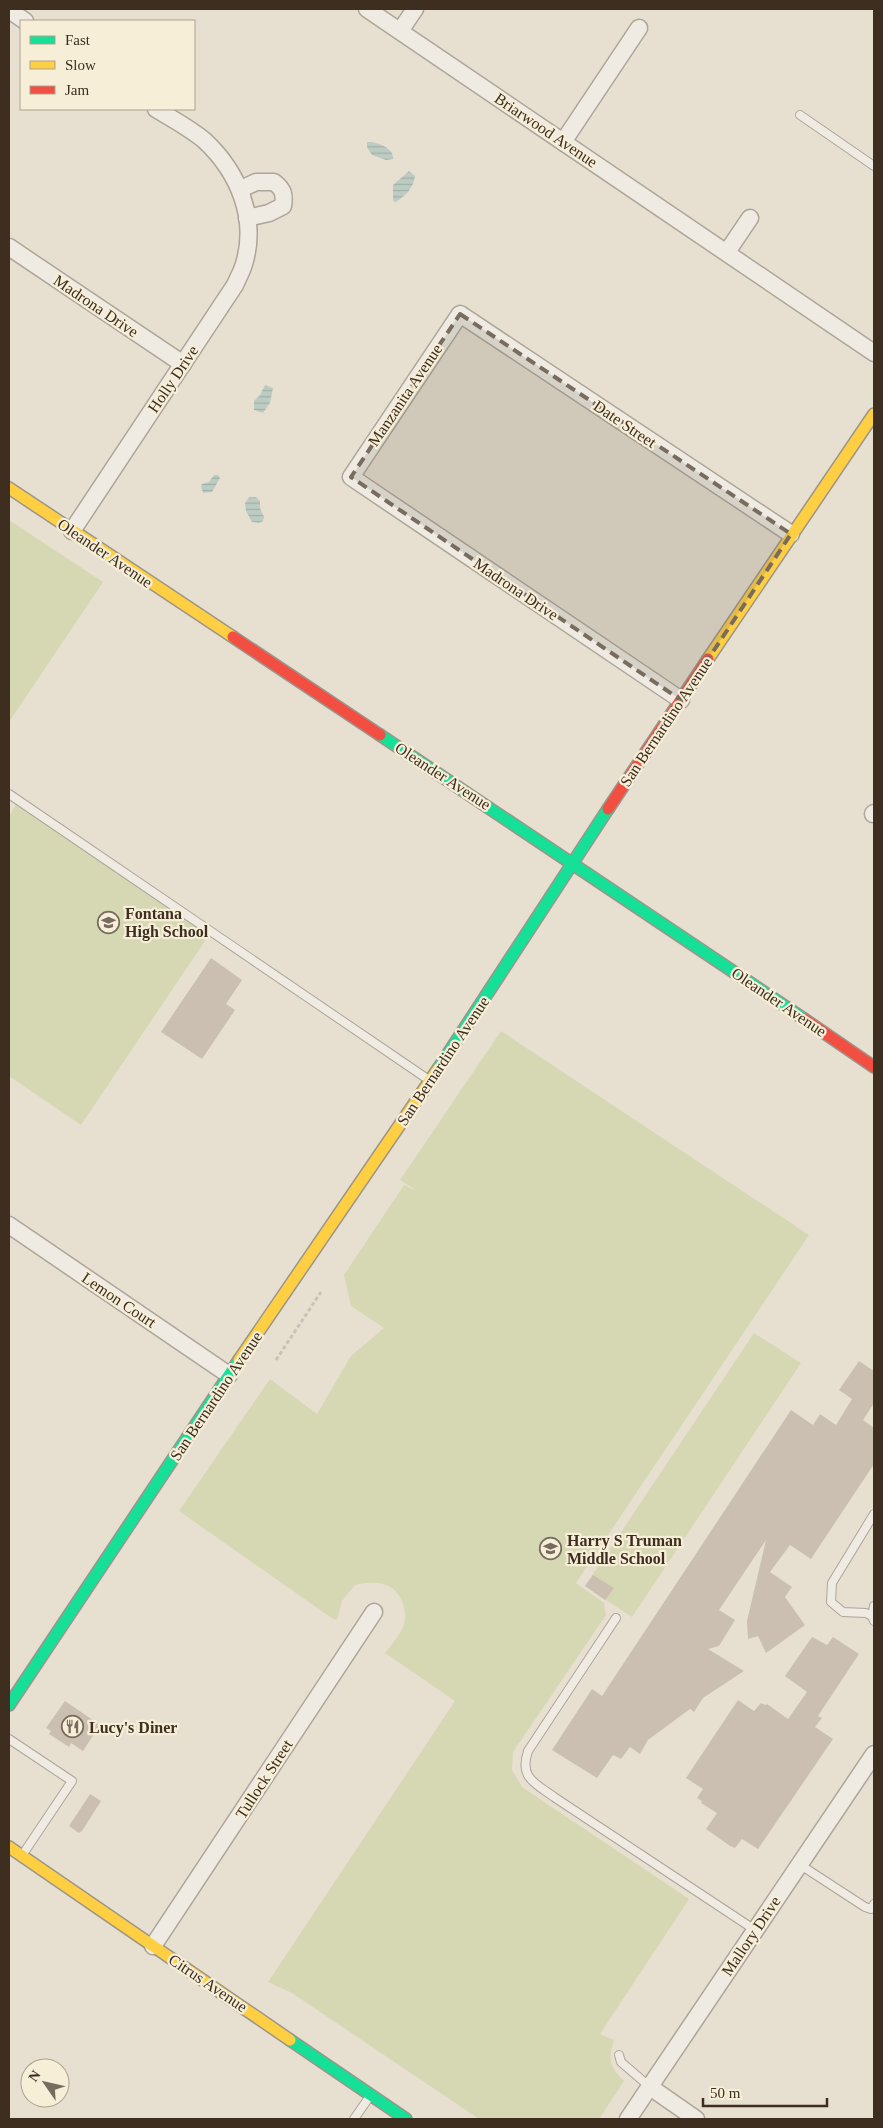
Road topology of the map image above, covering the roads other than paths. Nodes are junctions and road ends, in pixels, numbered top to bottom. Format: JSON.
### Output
{"nodes":[{"id":1,"x":367,"y":9,"type":"edge"},
{"id":2,"x":415,"y":9,"type":"edge"},
{"id":3,"x":9,"y":10,"type":"edge"},
{"id":4,"x":24,"y":20,"type":"edge"},
{"id":5,"x":639,"y":28,"type":"dead end"},
{"id":6,"x":400,"y":31,"type":"junction"},
{"id":7,"x":158,"y":110,"type":"edge"},
{"id":8,"x":800,"y":115,"type":"dead end"},
{"id":9,"x":563,"y":142,"type":"junction"},
{"id":10,"x":874,"y":166,"type":"edge"},
{"id":11,"x":241,"y":189,"type":"junction"},
{"id":12,"x":246,"y":218,"type":"junction"},
{"id":13,"x":750,"y":218,"type":"dead end"},
{"id":14,"x":9,"y":247,"type":"edge"},
{"id":15,"x":727,"y":252,"type":"junction"},
{"id":16,"x":460,"y":314,"type":"joint"},
{"id":17,"x":874,"y":353,"type":"edge"},
{"id":18,"x":183,"y":364,"type":"junction"},
{"id":19,"x":874,"y":414,"type":"edge"},
{"id":20,"x":351,"y":477,"type":"joint"},
{"id":21,"x":9,"y":488,"type":"edge"},
{"id":22,"x":72,"y":531,"type":"junction"},
{"id":23,"x":791,"y":534,"type":"junction"},
{"id":24,"x":681,"y":700,"type":"junction"},
{"id":25,"x":9,"y":794,"type":"edge"},
{"id":26,"x":572,"y":863,"type":"junction"},
{"id":27,"x":874,"y":1067,"type":"edge"},
{"id":28,"x":430,"y":1081,"type":"junction"},
{"id":29,"x":9,"y":1225,"type":"edge"},
{"id":30,"x":230,"y":1375,"type":"junction"},
{"id":31,"x":874,"y":1514,"type":"edge"},
{"id":32,"x":874,"y":1606,"type":"edge"},
{"id":33,"x":374,"y":1612,"type":"dead end"},
{"id":34,"x":616,"y":1618,"type":"dead end"},
{"id":35,"x":873,"y":1619,"type":"edge"},
{"id":36,"x":9,"y":1705,"type":"edge"},
{"id":37,"x":9,"y":1739,"type":"edge"},
{"id":38,"x":874,"y":1754,"type":"edge"},
{"id":39,"x":9,"y":1847,"type":"edge"},
{"id":40,"x":22,"y":1856,"type":"junction"},
{"id":41,"x":799,"y":1864,"type":"junction"},
{"id":42,"x":874,"y":1904,"type":"edge"},
{"id":43,"x":755,"y":1930,"type":"junction"},
{"id":44,"x":153,"y":1946,"type":"junction"},
{"id":45,"x":619,"y":2055,"type":"dead end"},
{"id":46,"x":650,"y":2086,"type":"junction"},
{"id":47,"x":371,"y":2095,"type":"junction"},
{"id":48,"x":354,"y":2119,"type":"edge"},
{"id":49,"x":406,"y":2119,"type":"edge"},
{"id":50,"x":628,"y":2119,"type":"edge"},
{"id":51,"x":696,"y":2119,"type":"edge"}],
"edges":[{"from":1,"to":6,"type":"street","name":"Briarwood Avenue"},
{"from":2,"to":6,"type":"street"},
{"from":3,"to":4,"type":"street"},
{"from":5,"to":9,"type":"street"},
{"from":6,"to":9,"type":"street","name":"Briarwood Avenue"},
{"from":7,"to":11,"type":"street","name":"Holly Drive"},
{"from":8,"to":10,"type":"lane"},
{"from":9,"to":15,"type":"street","name":"Briarwood Avenue"},
{"from":11,"to":12,"type":"street","name":"Holly Drive"},
{"from":11,"to":12,"type":"street"},
{"from":12,"to":18,"type":"street","name":"Holly Drive"},
{"from":13,"to":15,"type":"street"},
{"from":14,"to":18,"type":"street","name":"Madrona Drive"},
{"from":15,"to":17,"type":"street","name":"Briarwood Avenue"},
{"from":16,"to":20,"type":"street","name":"Manzanita Avenue"},
{"from":16,"to":23,"type":"street","name":"Date Street"},
{"from":18,"to":22,"type":"street","name":"Holly Drive"},
{"from":19,"to":23,"type":"main road","name":"San Bernardino Avenue"},
{"from":20,"to":24,"type":"street","name":"Madrona Drive"},
{"from":21,"to":22,"type":"main road","name":"Oleander Avenue"},
{"from":22,"to":26,"type":"main road","name":"Oleander Avenue"},
{"from":23,"to":24,"type":"main road","name":"San Bernardino Avenue"},
{"from":24,"to":26,"type":"main road","name":"San Bernardino Avenue"},
{"from":25,"to":28,"type":"lane"},
{"from":26,"to":27,"type":"main road","name":"Oleander Avenue"},
{"from":26,"to":28,"type":"main road","name":"San Bernardino Avenue"},
{"from":28,"to":30,"type":"main road","name":"San Bernardino Avenue"},
{"from":29,"to":30,"type":"street","name":"Lemon Court"},
{"from":30,"to":36,"type":"main road","name":"San Bernardino Avenue"},
{"from":31,"to":35,"type":"lane"},
{"from":32,"to":35,"type":"lane"},
{"from":33,"to":44,"type":"street","name":"Tullock Street"},
{"from":34,"to":43,"type":"lane"},
{"from":37,"to":40,"type":"lane"},
{"from":38,"to":41,"type":"street","name":"Mallory Drive"},
{"from":39,"to":40,"type":"main road","name":"Citrus Avenue"},
{"from":40,"to":44,"type":"main road","name":"Citrus Avenue"},
{"from":41,"to":42,"type":"lane"},
{"from":41,"to":43,"type":"street","name":"Mallory Drive"},
{"from":43,"to":46,"type":"street","name":"Mallory Drive"},
{"from":44,"to":47,"type":"main road","name":"Citrus Avenue"},
{"from":45,"to":46,"type":"lane"},
{"from":46,"to":50,"type":"street","name":"Mallory Drive"},
{"from":46,"to":51,"type":"street"},
{"from":47,"to":48,"type":"lane"},
{"from":47,"to":49,"type":"main road","name":"Citrus Avenue"}]}
